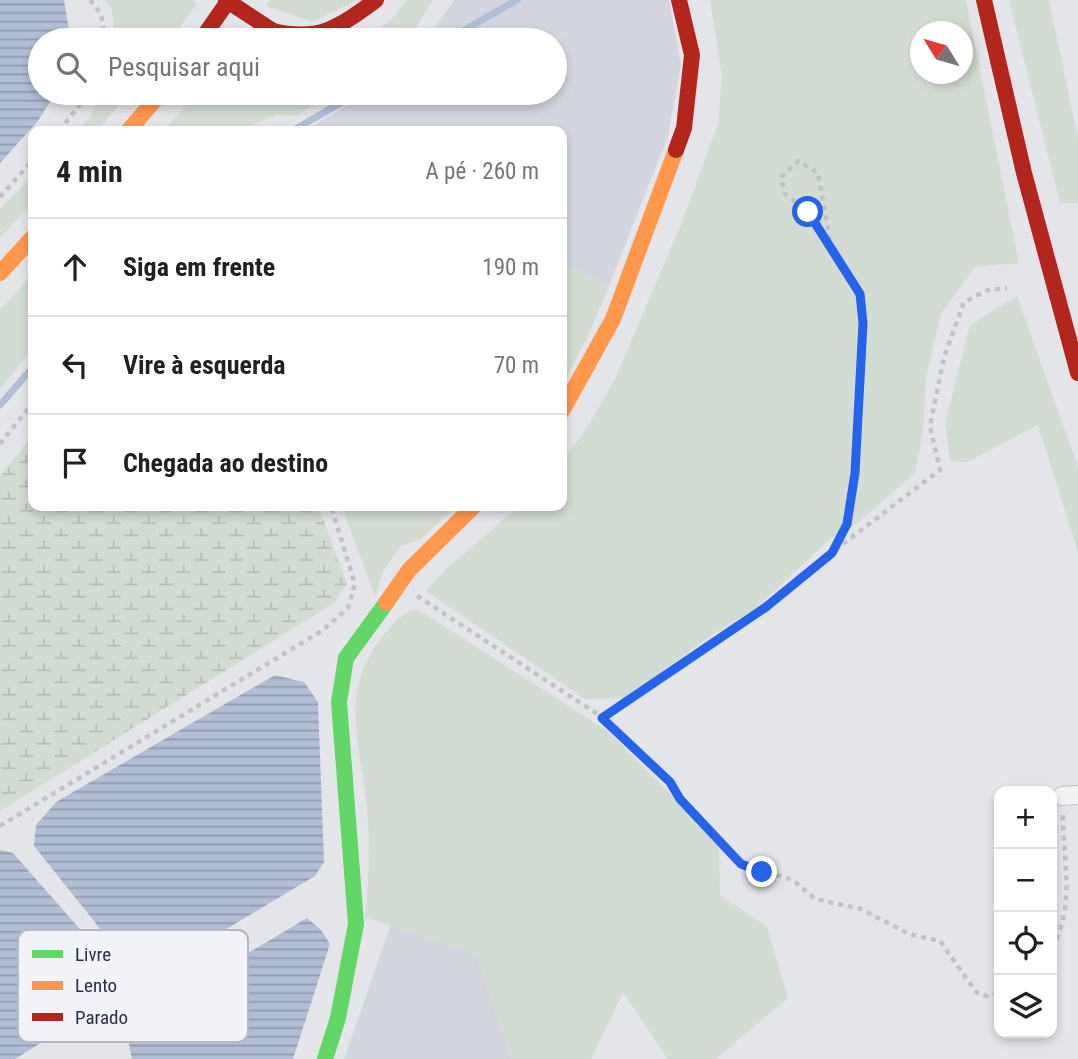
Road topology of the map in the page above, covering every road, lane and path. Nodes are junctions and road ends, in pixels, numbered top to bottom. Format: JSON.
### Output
{"nodes":[{"id":1,"x":90,"y":0,"type":"edge"},
{"id":2,"x":227,"y":0,"type":"edge"},
{"id":3,"x":376,"y":0,"type":"edge"},
{"id":4,"x":679,"y":0,"type":"edge"},
{"id":5,"x":984,"y":0,"type":"edge"},
{"id":6,"x":103,"y":28,"type":"edge"},
{"id":7,"x":209,"y":28,"type":"edge"},
{"id":8,"x":269,"y":28,"type":"edge"},
{"id":9,"x":337,"y":28,"type":"edge"},
{"id":10,"x":80,"y":105,"type":"edge"},
{"id":11,"x":151,"y":105,"type":"edge"},
{"id":12,"x":63,"y":126,"type":"edge"},
{"id":13,"x":132,"y":126,"type":"edge"},
{"id":14,"x":28,"y":166,"type":"edge"},
{"id":15,"x":0,"y":198,"type":"edge"},
{"id":16,"x":28,"y":242,"type":"edge"},
{"id":17,"x":832,"y":251,"type":"junction"},
{"id":18,"x":0,"y":273,"type":"edge"},
{"id":19,"x":1007,"y":288,"type":"dead end"},
{"id":20,"x":1078,"y":373,"type":"edge"},
{"id":21,"x":567,"y":402,"type":"edge"},
{"id":22,"x":28,"y":409,"type":"edge"},
{"id":23,"x":0,"y":444,"type":"edge"},
{"id":24,"x":333,"y":511,"type":"edge"},
{"id":25,"x":469,"y":511,"type":"edge"},
{"id":26,"x":832,"y":553,"type":"junction"},
{"id":27,"x":399,"y":584,"type":"junction"},
{"id":28,"x":602,"y":718,"type":"junction"},
{"id":29,"x":1070,"y":796,"type":"edge"},
{"id":30,"x":0,"y":826,"type":"edge"},
{"id":31,"x":1057,"y":939,"type":"edge"},
{"id":32,"x":994,"y":996,"type":"edge"},
{"id":33,"x":325,"y":1059,"type":"edge"}],
"edges":[{"from":1,"to":6,"type":"path"},
{"from":2,"to":7,"type":"street"},
{"from":2,"to":8,"type":"street","bridge":true},
{"from":3,"to":9,"type":"street","bridge":true},
{"from":4,"to":21,"type":"street"},
{"from":5,"to":20,"type":"street"},
{"from":10,"to":12,"type":"path"},
{"from":11,"to":13,"type":"street"},
{"from":14,"to":15,"type":"path"},
{"from":16,"to":18,"type":"street"},
{"from":17,"to":17,"type":"path"},
{"from":17,"to":26,"type":"path"},
{"from":19,"to":26,"type":"path"},
{"from":22,"to":23,"type":"path"},
{"from":24,"to":30,"type":"path"},
{"from":25,"to":27,"type":"street"},
{"from":26,"to":28,"type":"path"},
{"from":27,"to":28,"type":"path"},
{"from":27,"to":33,"type":"street"},
{"from":28,"to":32,"type":"path"},
{"from":29,"to":31,"type":"path"}]}
